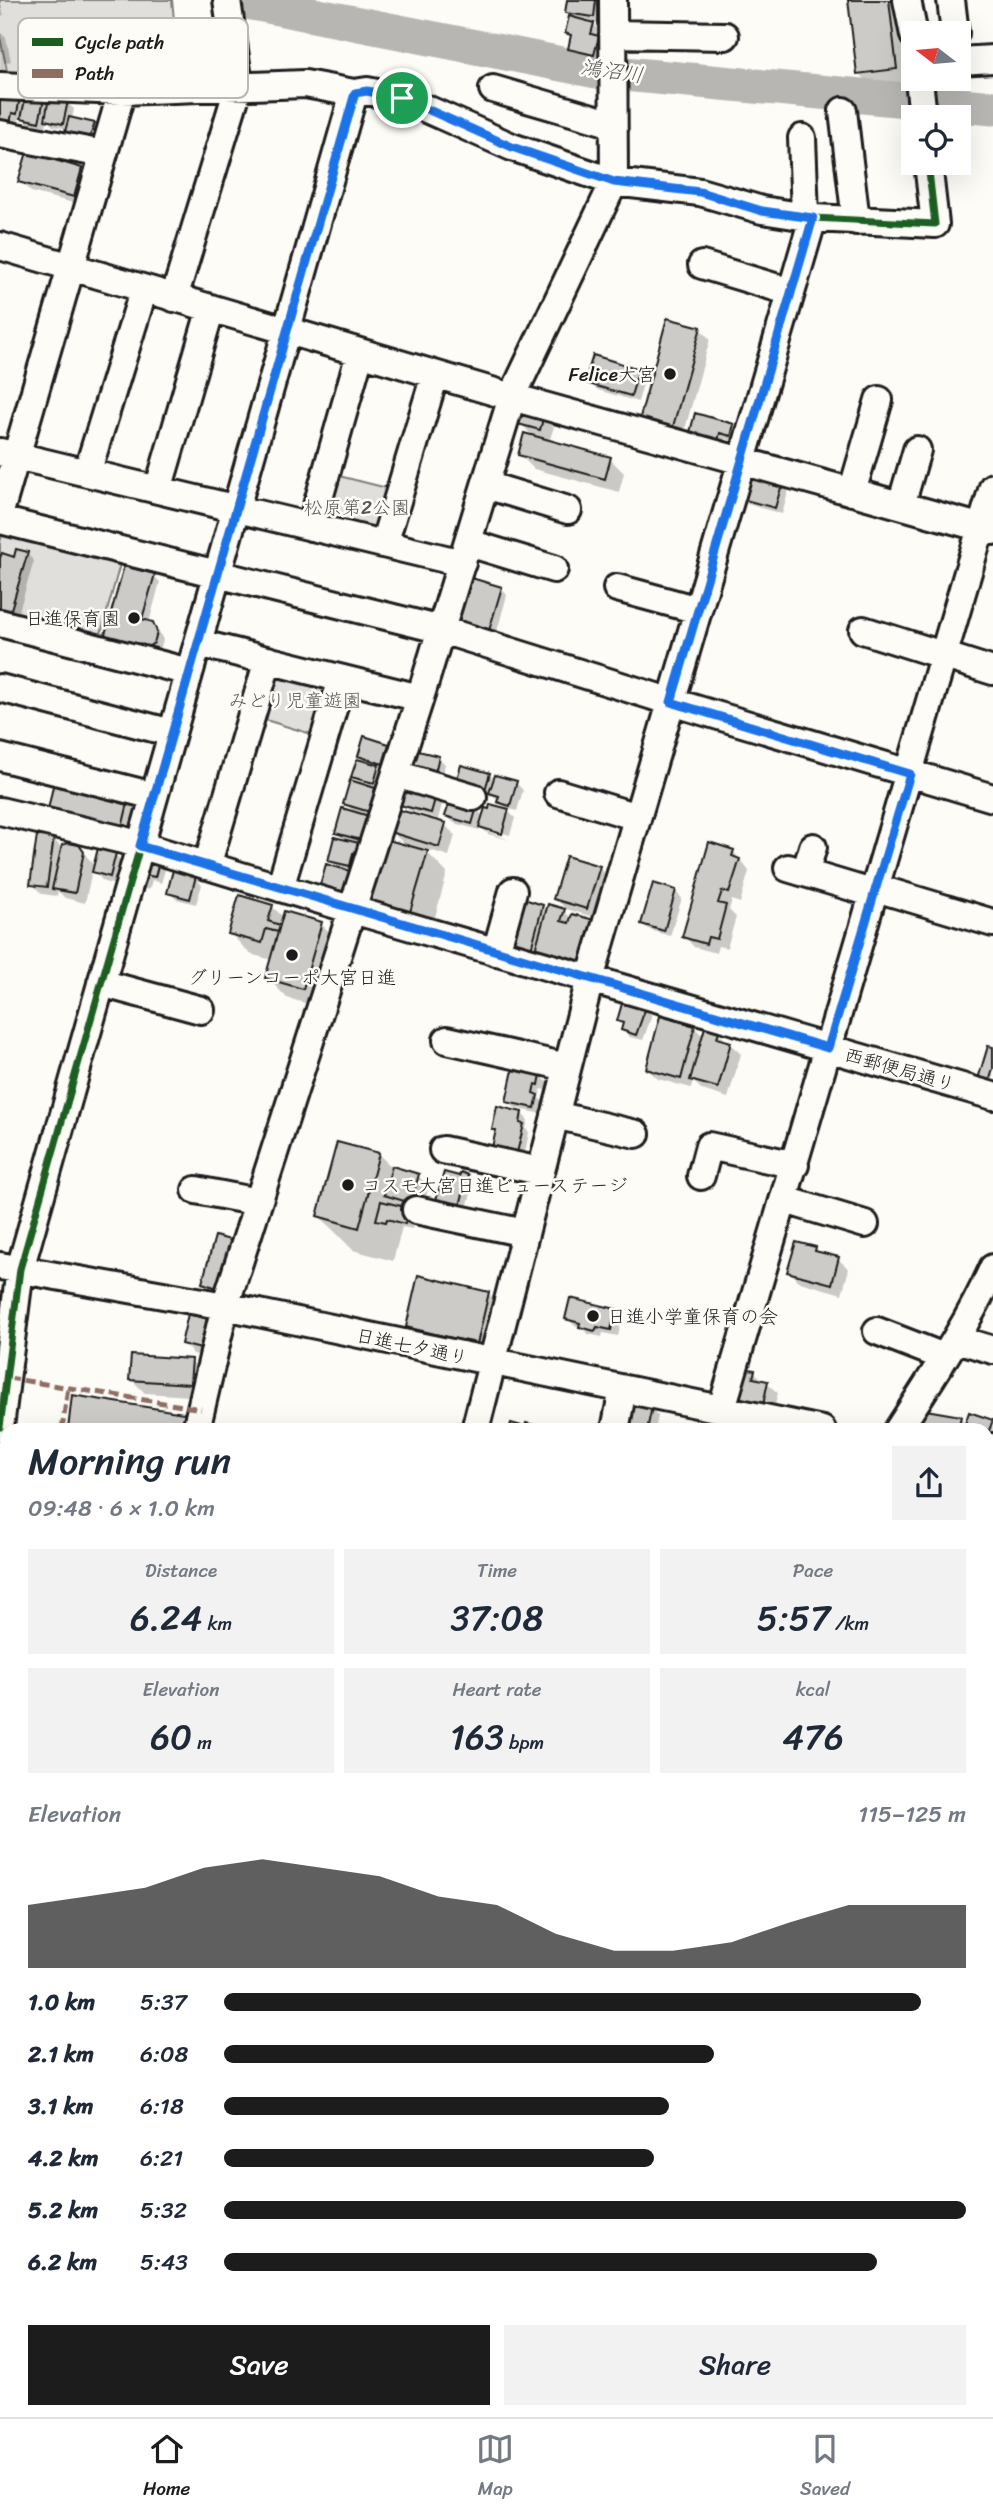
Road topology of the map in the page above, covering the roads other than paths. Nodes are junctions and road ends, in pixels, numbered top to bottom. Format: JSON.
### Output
{"nodes":[{"id":1,"x":613,"y":0,"type":"edge"},
{"id":2,"x":907,"y":0,"type":"edge"},
{"id":3,"x":951,"y":0,"type":"edge"},
{"id":4,"x":911,"y":21,"type":"edge"},
{"id":5,"x":954,"y":21,"type":"edge"},
{"id":6,"x":613,"y":34,"type":"junction"},
{"id":7,"x":724,"y":36,"type":"dead end"},
{"id":8,"x":993,"y":60,"type":"edge"},
{"id":9,"x":971,"y":61,"type":"edge"},
{"id":10,"x":248,"y":85,"type":"edge"},
{"id":11,"x":0,"y":86,"type":"edge"},
{"id":12,"x":18,"y":87,"type":"edge"},
{"id":13,"x":493,"y":89,"type":"dead end"},
{"id":14,"x":355,"y":93,"type":"junction"},
{"id":15,"x":120,"y":98,"type":"edge"},
{"id":16,"x":235,"y":98,"type":"edge"},
{"id":17,"x":843,"y":111,"type":"dead end"},
{"id":18,"x":613,"y":124,"type":"junction"},
{"id":19,"x":0,"y":134,"type":"edge"},
{"id":20,"x":802,"y":138,"type":"dead end"},
{"id":21,"x":103,"y":154,"type":"junction"},
{"id":22,"x":929,"y":175,"type":"edge"},
{"id":23,"x":614,"y":182,"type":"junction"},
{"id":24,"x":809,"y":216,"type":"junction"},
{"id":25,"x":856,"y":221,"type":"junction"},
{"id":26,"x":0,"y":246,"type":"edge"},
{"id":27,"x":702,"y":265,"type":"dead end"},
{"id":28,"x":71,"y":267,"type":"junction"},
{"id":29,"x":144,"y":289,"type":"junction"},
{"id":30,"x":791,"y":292,"type":"junction"},
{"id":31,"x":174,"y":298,"type":"junction"},
{"id":32,"x":211,"y":308,"type":"junction"},
{"id":33,"x":286,"y":331,"type":"junction"},
{"id":34,"x":360,"y":352,"type":"junction"},
{"id":35,"x":435,"y":375,"type":"junction"},
{"id":36,"x":512,"y":397,"type":"junction"},
{"id":37,"x":879,"y":400,"type":"dead end"},
{"id":38,"x":917,"y":450,"type":"dead end"},
{"id":39,"x":8,"y":454,"type":"edge"},
{"id":40,"x":741,"y":461,"type":"junction"},
{"id":41,"x":87,"y":473,"type":"junction"},
{"id":42,"x":486,"y":485,"type":"junction"},
{"id":43,"x":993,"y":487,"type":"edge"},
{"id":44,"x":158,"y":490,"type":"junction"},
{"id":45,"x":852,"y":492,"type":"junction"},
{"id":46,"x":901,"y":505,"type":"junction"},
{"id":47,"x":236,"y":509,"type":"junction"},
{"id":48,"x":568,"y":510,"type":"dead end"},
{"id":49,"x":0,"y":512,"type":"edge"},
{"id":50,"x":0,"y":520,"type":"edge"},
{"id":51,"x":311,"y":527,"type":"junction"},
{"id":52,"x":987,"y":529,"type":"edge"},
{"id":53,"x":384,"y":544,"type":"junction"},
{"id":54,"x":465,"y":553,"type":"junction"},
{"id":55,"x":554,"y":569,"type":"dead end"},
{"id":56,"x":217,"y":573,"type":"junction"},
{"id":57,"x":617,"y":588,"type":"dead end"},
{"id":58,"x":698,"y":610,"type":"junction"},
{"id":59,"x":0,"y":623,"type":"edge"},
{"id":60,"x":442,"y":630,"type":"junction"},
{"id":61,"x":863,"y":630,"type":"dead end"},
{"id":62,"x":198,"y":643,"type":"junction"},
{"id":63,"x":944,"y":656,"type":"junction"},
{"id":64,"x":268,"y":660,"type":"junction"},
{"id":65,"x":993,"y":671,"type":"edge"},
{"id":66,"x":189,"y":672,"type":"junction"},
{"id":67,"x":342,"y":678,"type":"junction"},
{"id":68,"x":0,"y":688,"type":"edge"},
{"id":69,"x":421,"y":698,"type":"junction"},
{"id":70,"x":671,"y":702,"type":"junction"},
{"id":71,"x":172,"y":733,"type":"junction"},
{"id":72,"x":0,"y":757,"type":"edge"},
{"id":73,"x":396,"y":774,"type":"junction"},
{"id":74,"x":910,"y":774,"type":"junction"},
{"id":75,"x":558,"y":793,"type":"dead end"},
{"id":76,"x":154,"y":796,"type":"junction"},
{"id":77,"x":473,"y":797,"type":"dead end"},
{"id":78,"x":993,"y":798,"type":"edge"},
{"id":79,"x":0,"y":811,"type":"edge"},
{"id":80,"x":637,"y":817,"type":"junction"},
{"id":81,"x":140,"y":846,"type":"junction"},
{"id":82,"x":813,"y":847,"type":"dead end"},
{"id":83,"x":207,"y":866,"type":"junction"},
{"id":84,"x":280,"y":888,"type":"junction"},
{"id":85,"x":513,"y":891,"type":"dead end"},
{"id":86,"x":875,"y":891,"type":"junction"},
{"id":87,"x":353,"y":910,"type":"junction"},
{"id":88,"x":993,"y":923,"type":"edge"},
{"id":89,"x":496,"y":952,"type":"junction"},
{"id":90,"x":590,"y":979,"type":"junction"},
{"id":91,"x":101,"y":983,"type":"junction"},
{"id":92,"x":201,"y":1010,"type":"dead end"},
{"id":93,"x":447,"y":1040,"type":"dead end"},
{"id":94,"x":828,"y":1048,"type":"junction"},
{"id":95,"x":567,"y":1068,"type":"junction"},
{"id":96,"x":993,"y":1096,"type":"edge"},
{"id":97,"x":555,"y":1115,"type":"junction"},
{"id":98,"x":636,"y":1134,"type":"dead end"},
{"id":99,"x":443,"y":1150,"type":"dead end"},
{"id":100,"x":795,"y":1165,"type":"junction"},
{"id":101,"x":540,"y":1171,"type":"junction"},
{"id":102,"x":701,"y":1175,"type":"dead end"},
{"id":103,"x":196,"y":1190,"type":"dead end"},
{"id":104,"x":785,"y":1200,"type":"junction"},
{"id":105,"x":258,"y":1202,"type":"junction"},
{"id":106,"x":416,"y":1210,"type":"dead end"},
{"id":107,"x":865,"y":1224,"type":"dead end"},
{"id":108,"x":525,"y":1233,"type":"junction"},
{"id":109,"x":10,"y":1267,"type":"edge"},
{"id":110,"x":993,"y":1268,"type":"edge"},
{"id":111,"x":986,"y":1303,"type":"edge"},
{"id":112,"x":225,"y":1306,"type":"junction"},
{"id":113,"x":877,"y":1331,"type":"dead end"},
{"id":114,"x":950,"y":1348,"type":"junction"},
{"id":115,"x":993,"y":1350,"type":"edge"},
{"id":116,"x":492,"y":1363,"type":"junction"},
{"id":117,"x":623,"y":1389,"type":"junction"},
{"id":118,"x":722,"y":1408,"type":"junction"},
{"id":119,"x":1,"y":1419,"type":"edge"},
{"id":120,"x":198,"y":1423,"type":"edge"},
{"id":121,"x":477,"y":1423,"type":"edge"},
{"id":122,"x":616,"y":1423,"type":"edge"},
{"id":123,"x":790,"y":1423,"type":"edge"},
{"id":124,"x":902,"y":1423,"type":"edge"}],
"edges":[{"from":1,"to":6,"type":"street"},
{"from":2,"to":4,"type":"street"},
{"from":3,"to":5,"type":"street"},
{"from":6,"to":7,"type":"street"},
{"from":6,"to":18,"type":"street"},
{"from":8,"to":9,"type":"street"},
{"from":10,"to":14,"type":"street"},
{"from":11,"to":12,"type":"street"},
{"from":13,"to":18,"type":"street"},
{"from":14,"to":23,"type":"street"},
{"from":14,"to":33,"type":"street"},
{"from":15,"to":21,"type":"street"},
{"from":16,"to":31,"type":"street"},
{"from":17,"to":25,"type":"street"},
{"from":18,"to":23,"type":"street"},
{"from":19,"to":21,"type":"street"},
{"from":20,"to":24,"type":"street"},
{"from":21,"to":28,"type":"street"},
{"from":22,"to":25,"type":"street"},
{"from":23,"to":24,"type":"street"},
{"from":23,"to":36,"type":"street"},
{"from":24,"to":25,"type":"street"},
{"from":24,"to":30,"type":"street"},
{"from":26,"to":28,"type":"street"},
{"from":27,"to":30,"type":"street"},
{"from":28,"to":29,"type":"street"},
{"from":28,"to":39,"type":"street"},
{"from":29,"to":31,"type":"street"},
{"from":29,"to":41,"type":"street"},
{"from":30,"to":40,"type":"street"},
{"from":31,"to":32,"type":"street"},
{"from":32,"to":33,"type":"street"},
{"from":32,"to":44,"type":"street"},
{"from":33,"to":34,"type":"street"},
{"from":33,"to":47,"type":"street"},
{"from":34,"to":35,"type":"street"},
{"from":34,"to":51,"type":"street"},
{"from":35,"to":36,"type":"street"},
{"from":35,"to":53,"type":"street"},
{"from":36,"to":40,"type":"street"},
{"from":36,"to":42,"type":"street"},
{"from":37,"to":45,"type":"street"},
{"from":38,"to":46,"type":"street"},
{"from":39,"to":41,"type":"street"},
{"from":39,"to":49,"type":"street"},
{"from":40,"to":45,"type":"street"},
{"from":40,"to":58,"type":"street"},
{"from":41,"to":44,"type":"street"},
{"from":42,"to":48,"type":"street"},
{"from":42,"to":54,"type":"street"},
{"from":43,"to":52,"type":"street"},
{"from":44,"to":47,"type":"street"},
{"from":45,"to":46,"type":"street"},
{"from":46,"to":52,"type":"street"},
{"from":47,"to":51,"type":"street"},
{"from":47,"to":56,"type":"street"},
{"from":50,"to":56,"type":"street"},
{"from":51,"to":53,"type":"street"},
{"from":52,"to":63,"type":"street"},
{"from":53,"to":54,"type":"street"},
{"from":54,"to":55,"type":"street"},
{"from":54,"to":60,"type":"street"},
{"from":56,"to":60,"type":"street"},
{"from":56,"to":62,"type":"street"},
{"from":57,"to":58,"type":"street"},
{"from":58,"to":70,"type":"street"},
{"from":59,"to":66,"type":"street"},
{"from":60,"to":69,"type":"street"},
{"from":60,"to":70,"type":"street"},
{"from":61,"to":63,"type":"street"},
{"from":62,"to":64,"type":"street"},
{"from":62,"to":66,"type":"street"},
{"from":63,"to":65,"type":"street"},
{"from":63,"to":74,"type":"street"},
{"from":64,"to":67,"type":"street"},
{"from":64,"to":83,"type":"street"},
{"from":66,"to":71,"type":"street"},
{"from":67,"to":69,"type":"street"},
{"from":67,"to":84,"type":"street"},
{"from":68,"to":71,"type":"street"},
{"from":69,"to":73,"type":"street"},
{"from":70,"to":74,"type":"street"},
{"from":70,"to":80,"type":"street"},
{"from":71,"to":76,"type":"street"},
{"from":72,"to":76,"type":"street"},
{"from":73,"to":77,"type":"street"},
{"from":73,"to":87,"type":"street"},
{"from":74,"to":78,"type":"street"},
{"from":74,"to":86,"type":"street"},
{"from":75,"to":80,"type":"street"},
{"from":76,"to":81,"type":"street"},
{"from":79,"to":81,"type":"street","name":"西郵便局通り"},
{"from":80,"to":90,"type":"street"},
{"from":81,"to":83,"type":"street","name":"西郵便局通り"},
{"from":81,"to":91,"type":"street"},
{"from":82,"to":86,"type":"street"},
{"from":83,"to":84,"type":"street","name":"西郵便局通り"},
{"from":84,"to":87,"type":"street","name":"西郵便局通り"},
{"from":85,"to":89,"type":"street"},
{"from":86,"to":88,"type":"street"},
{"from":86,"to":94,"type":"street"},
{"from":87,"to":89,"type":"street","name":"西郵便局通り"},
{"from":87,"to":105,"type":"street"},
{"from":89,"to":90,"type":"street","name":"西郵便局通り"},
{"from":90,"to":94,"type":"street","name":"西郵便局通り"},
{"from":90,"to":95,"type":"street"},
{"from":91,"to":92,"type":"street"},
{"from":91,"to":109,"type":"street"},
{"from":93,"to":95,"type":"street"},
{"from":94,"to":96,"type":"street","name":"西郵便局通り"},
{"from":94,"to":100,"type":"street"},
{"from":95,"to":97,"type":"street"},
{"from":97,"to":98,"type":"street"},
{"from":97,"to":101,"type":"street"},
{"from":99,"to":101,"type":"street"},
{"from":100,"to":102,"type":"street"},
{"from":100,"to":104,"type":"street"},
{"from":101,"to":108,"type":"street"},
{"from":103,"to":105,"type":"street"},
{"from":104,"to":107,"type":"street"},
{"from":104,"to":118,"type":"street"},
{"from":105,"to":112,"type":"street"},
{"from":106,"to":108,"type":"street"},
{"from":108,"to":116,"type":"street"},
{"from":109,"to":112,"type":"street","name":"日進七夕通り"},
{"from":109,"to":119,"type":"street"},
{"from":110,"to":111,"type":"street"},
{"from":111,"to":114,"type":"street"},
{"from":112,"to":116,"type":"street","name":"日進七夕通り"},
{"from":112,"to":120,"type":"street"},
{"from":113,"to":114,"type":"street"},
{"from":114,"to":115,"type":"street"},
{"from":114,"to":124,"type":"street"},
{"from":116,"to":117,"type":"street","name":"日進七夕通り"},
{"from":116,"to":121,"type":"street"},
{"from":117,"to":118,"type":"street","name":"日進七夕通り"},
{"from":117,"to":122,"type":"street"},
{"from":118,"to":123,"type":"street","name":"日進七夕通り"}]}
